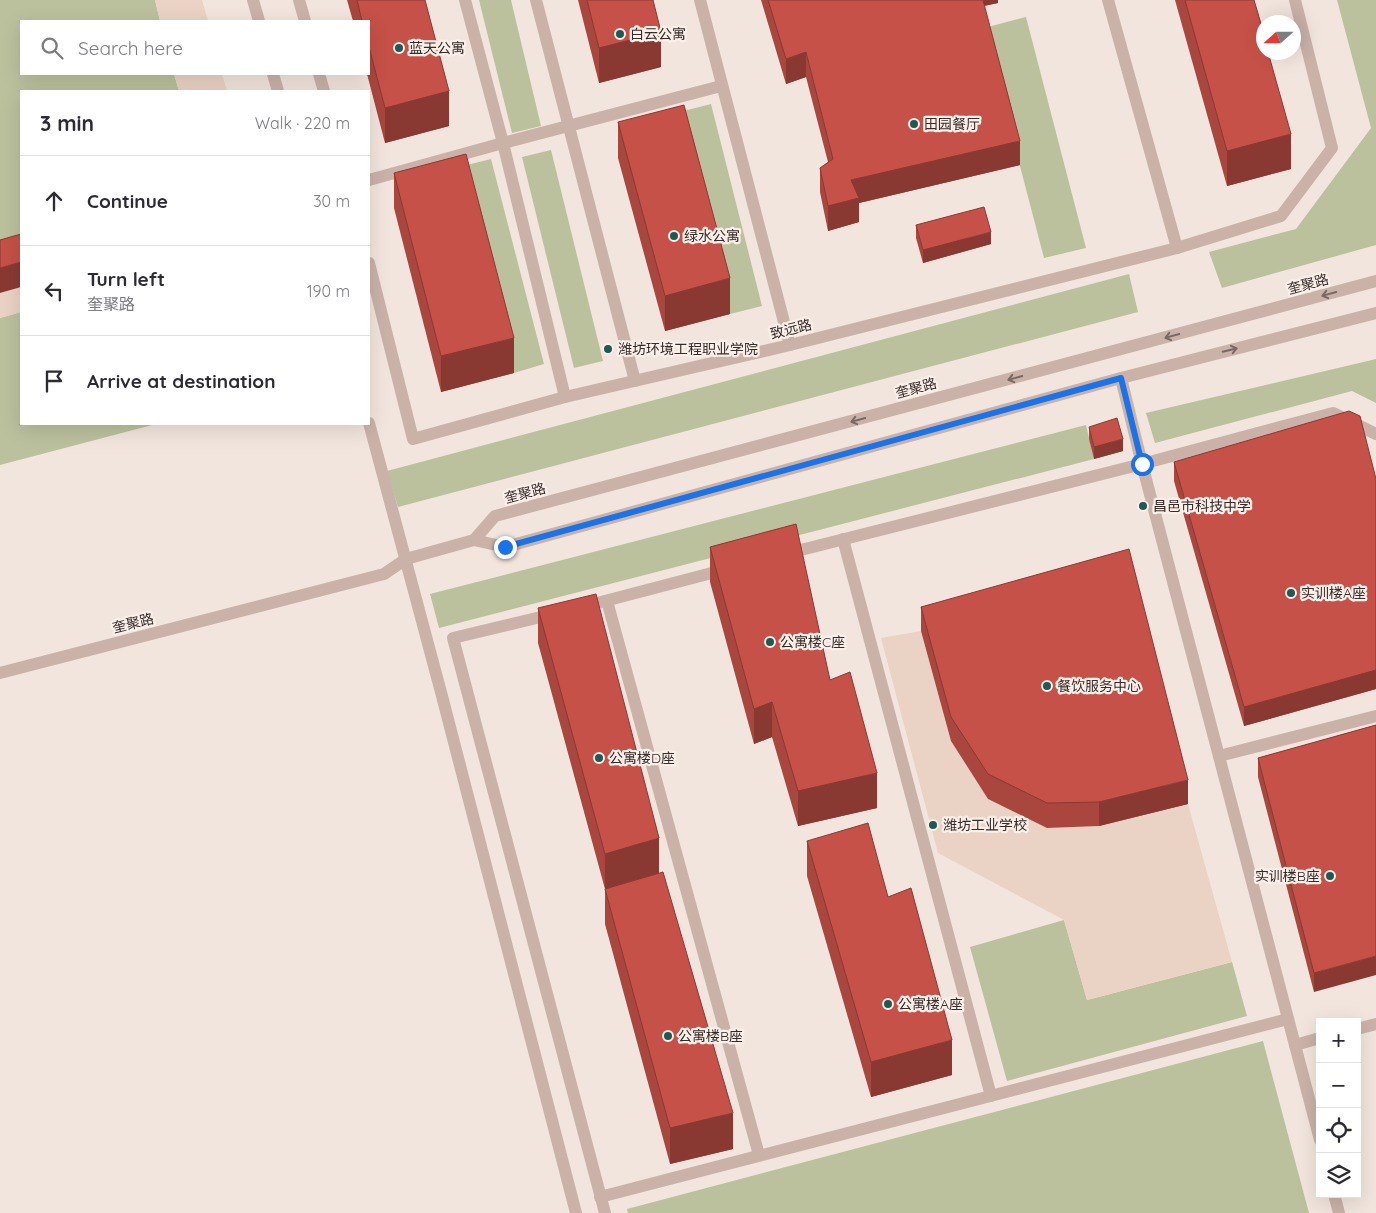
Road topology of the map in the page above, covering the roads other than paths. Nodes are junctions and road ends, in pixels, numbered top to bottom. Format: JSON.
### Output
{"nodes":[{"id":1,"x":253,"y":0,"type":"edge"},
{"id":2,"x":299,"y":0,"type":"edge"},
{"id":3,"x":465,"y":0,"type":"edge"},
{"id":4,"x":536,"y":0,"type":"edge"},
{"id":5,"x":700,"y":0,"type":"edge"},
{"id":6,"x":1108,"y":0,"type":"edge"},
{"id":7,"x":1295,"y":0,"type":"edge"},
{"id":8,"x":259,"y":20,"type":"edge"},
{"id":9,"x":305,"y":20,"type":"edge"},
{"id":10,"x":273,"y":75,"type":"edge"},
{"id":11,"x":319,"y":75,"type":"edge"},
{"id":12,"x":721,"y":86,"type":"junction"},
{"id":13,"x":278,"y":90,"type":"edge"},
{"id":14,"x":324,"y":90,"type":"edge"},
{"id":15,"x":568,"y":127,"type":"junction"},
{"id":16,"x":503,"y":143,"type":"junction"},
{"id":17,"x":370,"y":180,"type":"edge"},
{"id":18,"x":1176,"y":248,"type":"junction"},
{"id":19,"x":370,"y":268,"type":"edge"},
{"id":20,"x":1376,"y":281,"type":"edge"},
{"id":21,"x":1376,"y":313,"type":"edge"},
{"id":22,"x":790,"y":345,"type":"junction"},
{"id":23,"x":1121,"y":378,"type":"junction"},
{"id":24,"x":635,"y":381,"type":"junction"},
{"id":25,"x":565,"y":397,"type":"junction"},
{"id":26,"x":370,"y":425,"type":"edge"},
{"id":27,"x":1376,"y":434,"type":"edge"},
{"id":28,"x":1142,"y":464,"type":"junction"},
{"id":29,"x":843,"y":539,"type":"junction"},
{"id":30,"x":474,"y":540,"type":"junction"},
{"id":31,"x":777,"y":556,"type":"edge"},
{"id":32,"x":406,"y":559,"type":"junction"},
{"id":33,"x":739,"y":566,"type":"edge"},
{"id":34,"x":607,"y":601,"type":"junction"},
{"id":35,"x":0,"y":673,"type":"edge"},
{"id":36,"x":1376,"y":716,"type":"edge"},
{"id":37,"x":1218,"y":756,"type":"junction"},
{"id":38,"x":1288,"y":1019,"type":"junction"},
{"id":39,"x":1376,"y":1024,"type":"edge"},
{"id":40,"x":1361,"y":1027,"type":"edge"},
{"id":41,"x":1316,"y":1039,"type":"edge"},
{"id":42,"x":1295,"y":1045,"type":"junction"},
{"id":43,"x":991,"y":1096,"type":"junction"},
{"id":44,"x":1316,"y":1125,"type":"edge"},
{"id":45,"x":759,"y":1156,"type":"junction"},
{"id":46,"x":600,"y":1196,"type":"junction"},
{"id":47,"x":1335,"y":1198,"type":"edge"},
{"id":48,"x":576,"y":1213,"type":"edge"},
{"id":49,"x":605,"y":1213,"type":"edge"},
{"id":50,"x":1339,"y":1213,"type":"edge"}],
"edges":[{"from":1,"to":8,"type":"street"},
{"from":2,"to":9,"type":"street"},
{"from":3,"to":16,"type":"street"},
{"from":4,"to":15,"type":"street"},
{"from":5,"to":12,"type":"street"},
{"from":6,"to":18,"type":"street"},
{"from":7,"to":18,"type":"street","name":"致远路"},
{"from":10,"to":13,"type":"street"},
{"from":11,"to":14,"type":"street"},
{"from":12,"to":15,"type":"street"},
{"from":12,"to":22,"type":"street"},
{"from":15,"to":16,"type":"street"},
{"from":15,"to":24,"type":"street"},
{"from":16,"to":17,"type":"street"},
{"from":16,"to":25,"type":"street"},
{"from":18,"to":22,"type":"street","name":"致远路"},
{"from":19,"to":25,"type":"street","name":"致远路"},
{"from":20,"to":30,"type":"street","name":"奎聚路","one_way":true},
{"from":23,"to":21,"type":"street","name":"奎聚路","one_way":true},
{"from":22,"to":24,"type":"street","name":"致远路"},
{"from":23,"to":28,"type":"street"},
{"from":23,"to":30,"type":"street","name":"奎聚路"},
{"from":24,"to":25,"type":"street","name":"致远路"},
{"from":26,"to":32,"type":"street"},
{"from":27,"to":28,"type":"street"},
{"from":28,"to":29,"type":"street"},
{"from":28,"to":37,"type":"street"},
{"from":29,"to":31,"type":"street"},
{"from":29,"to":43,"type":"street"},
{"from":30,"to":32,"type":"street","name":"奎聚路"},
{"from":32,"to":35,"type":"street","name":"奎聚路"},
{"from":32,"to":48,"type":"street"},
{"from":33,"to":34,"type":"street"},
{"from":34,"to":45,"type":"street"},
{"from":34,"to":46,"type":"street"},
{"from":36,"to":37,"type":"street"},
{"from":37,"to":38,"type":"street"},
{"from":38,"to":42,"type":"street"},
{"from":38,"to":43,"type":"street"},
{"from":39,"to":40,"type":"street"},
{"from":41,"to":42,"type":"street"},
{"from":42,"to":44,"type":"street"},
{"from":43,"to":45,"type":"street"},
{"from":45,"to":46,"type":"street"},
{"from":46,"to":49,"type":"street"},
{"from":47,"to":50,"type":"street"}]}
